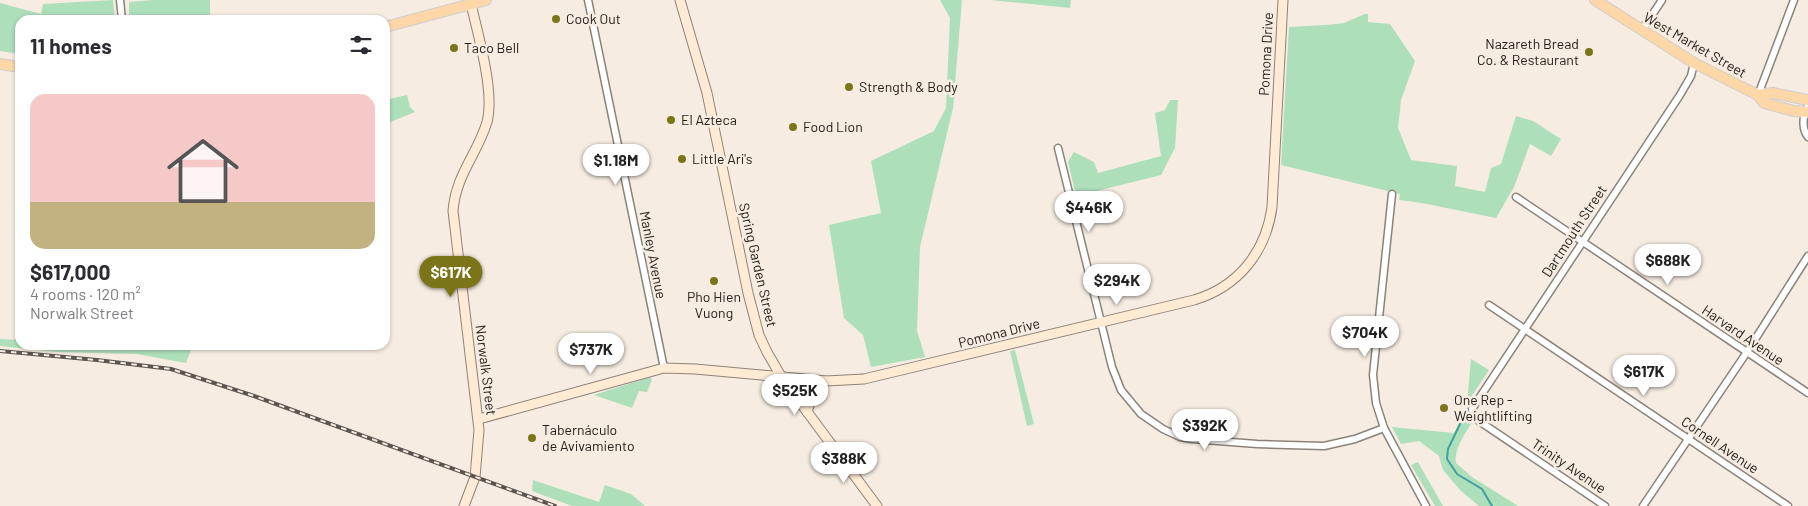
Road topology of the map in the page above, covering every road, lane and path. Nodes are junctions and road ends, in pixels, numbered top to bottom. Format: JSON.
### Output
{"nodes":[{"id":1,"x":120,"y":0,"type":"edge"},
{"id":2,"x":486,"y":0,"type":"edge"},
{"id":3,"x":588,"y":0,"type":"edge"},
{"id":4,"x":680,"y":0,"type":"edge"},
{"id":5,"x":1282,"y":0,"type":"edge"},
{"id":6,"x":1595,"y":0,"type":"edge"},
{"id":7,"x":1662,"y":0,"type":"edge"},
{"id":8,"x":1794,"y":0,"type":"edge"},
{"id":9,"x":471,"y":4,"type":"junction"},
{"id":10,"x":122,"y":15,"type":"edge"},
{"id":11,"x":390,"y":26,"type":"edge"},
{"id":12,"x":1642,"y":30,"type":"junction"},
{"id":13,"x":1694,"y":63,"type":"junction"},
{"id":14,"x":0,"y":64,"type":"edge"},
{"id":15,"x":15,"y":66,"type":"edge"},
{"id":16,"x":1758,"y":95,"type":"junction"},
{"id":17,"x":1808,"y":100,"type":"edge"},
{"id":18,"x":1807,"y":110,"type":"edge"},
{"id":19,"x":1808,"y":137,"type":"edge"},
{"id":20,"x":1058,"y":148,"type":"dead end"},
{"id":21,"x":1392,"y":194,"type":"dead end"},
{"id":22,"x":1516,"y":197,"type":"dead end"},
{"id":23,"x":1583,"y":242,"type":"junction"},
{"id":24,"x":1808,"y":256,"type":"edge"},
{"id":25,"x":1806,"y":264,"type":"edge"},
{"id":26,"x":1489,"y":305,"type":"dead end"},
{"id":27,"x":1101,"y":322,"type":"junction"},
{"id":28,"x":1524,"y":329,"type":"junction"},
{"id":29,"x":1746,"y":352,"type":"junction"},
{"id":30,"x":664,"y":368,"type":"junction"},
{"id":31,"x":782,"y":378,"type":"junction"},
{"id":32,"x":826,"y":381,"type":"junction"},
{"id":33,"x":1808,"y":393,"type":"edge"},
{"id":34,"x":807,"y":412,"type":"junction"},
{"id":35,"x":1472,"y":412,"type":"joint"},
{"id":36,"x":478,"y":418,"type":"junction"},
{"id":37,"x":1384,"y":428,"type":"junction"},
{"id":38,"x":1688,"y":439,"type":"junction"},
{"id":39,"x":464,"y":506,"type":"edge"},
{"id":40,"x":877,"y":506,"type":"edge"},
{"id":41,"x":1426,"y":506,"type":"edge"},
{"id":42,"x":1605,"y":506,"type":"edge"},
{"id":43,"x":1643,"y":506,"type":"edge"},
{"id":44,"x":1788,"y":506,"type":"edge"}],
"edges":[{"from":1,"to":10,"type":"street"},
{"from":2,"to":9,"type":"main road"},
{"from":3,"to":30,"type":"street","name":"Manley Avenue"},
{"from":4,"to":31,"type":"street","name":"Spring Garden Street"},
{"from":5,"to":27,"type":"street","name":"Pomona Drive"},
{"from":6,"to":12,"type":"main road","name":"West Market Street"},
{"from":7,"to":12,"type":"street"},
{"from":8,"to":16,"type":"street"},
{"from":9,"to":11,"type":"main road"},
{"from":9,"to":36,"type":"street","name":"Norwalk Street"},
{"from":12,"to":13,"type":"main road","name":"West Market Street"},
{"from":13,"to":16,"type":"main road","name":"West Market Street"},
{"from":13,"to":23,"type":"street","name":"Dartmouth Street"},
{"from":14,"to":15,"type":"main road"},
{"from":16,"to":17,"type":"main road","name":"West Market Street"},
{"from":16,"to":18,"type":"main road","name":"West Market Street"},
{"from":18,"to":19,"type":"street"},
{"from":20,"to":27,"type":"street"},
{"from":21,"to":37,"type":"street"},
{"from":22,"to":23,"type":"street","name":"Harvard Avenue"},
{"from":23,"to":28,"type":"street","name":"Dartmouth Street"},
{"from":23,"to":29,"type":"street","name":"Harvard Avenue"},
{"from":24,"to":25,"type":"street"},
{"from":25,"to":29,"type":"street"},
{"from":26,"to":28,"type":"street","name":"Cornell Avenue"},
{"from":27,"to":32,"type":"street","name":"Pomona Drive"},
{"from":27,"to":37,"type":"street"},
{"from":28,"to":35,"type":"street","name":"Dartmouth Street"},
{"from":28,"to":38,"type":"street","name":"Cornell Avenue"},
{"from":29,"to":33,"type":"street","name":"Harvard Avenue"},
{"from":29,"to":38,"type":"street"},
{"from":30,"to":31,"type":"street","name":"Pomona Drive"},
{"from":30,"to":36,"type":"street","name":"Pomona Drive"},
{"from":31,"to":32,"type":"street","name":"Pomona Drive"},
{"from":31,"to":34,"type":"street","name":"Spring Garden Street"},
{"from":32,"to":34,"type":"street"},
{"from":34,"to":40,"type":"street","name":"Spring Garden Street"},
{"from":35,"to":42,"type":"street","name":"Trinity Avenue"},
{"from":36,"to":39,"type":"street","name":"Norwalk Street"},
{"from":37,"to":41,"type":"street"},
{"from":38,"to":43,"type":"street"},
{"from":38,"to":44,"type":"street","name":"Cornell Avenue"}]}
